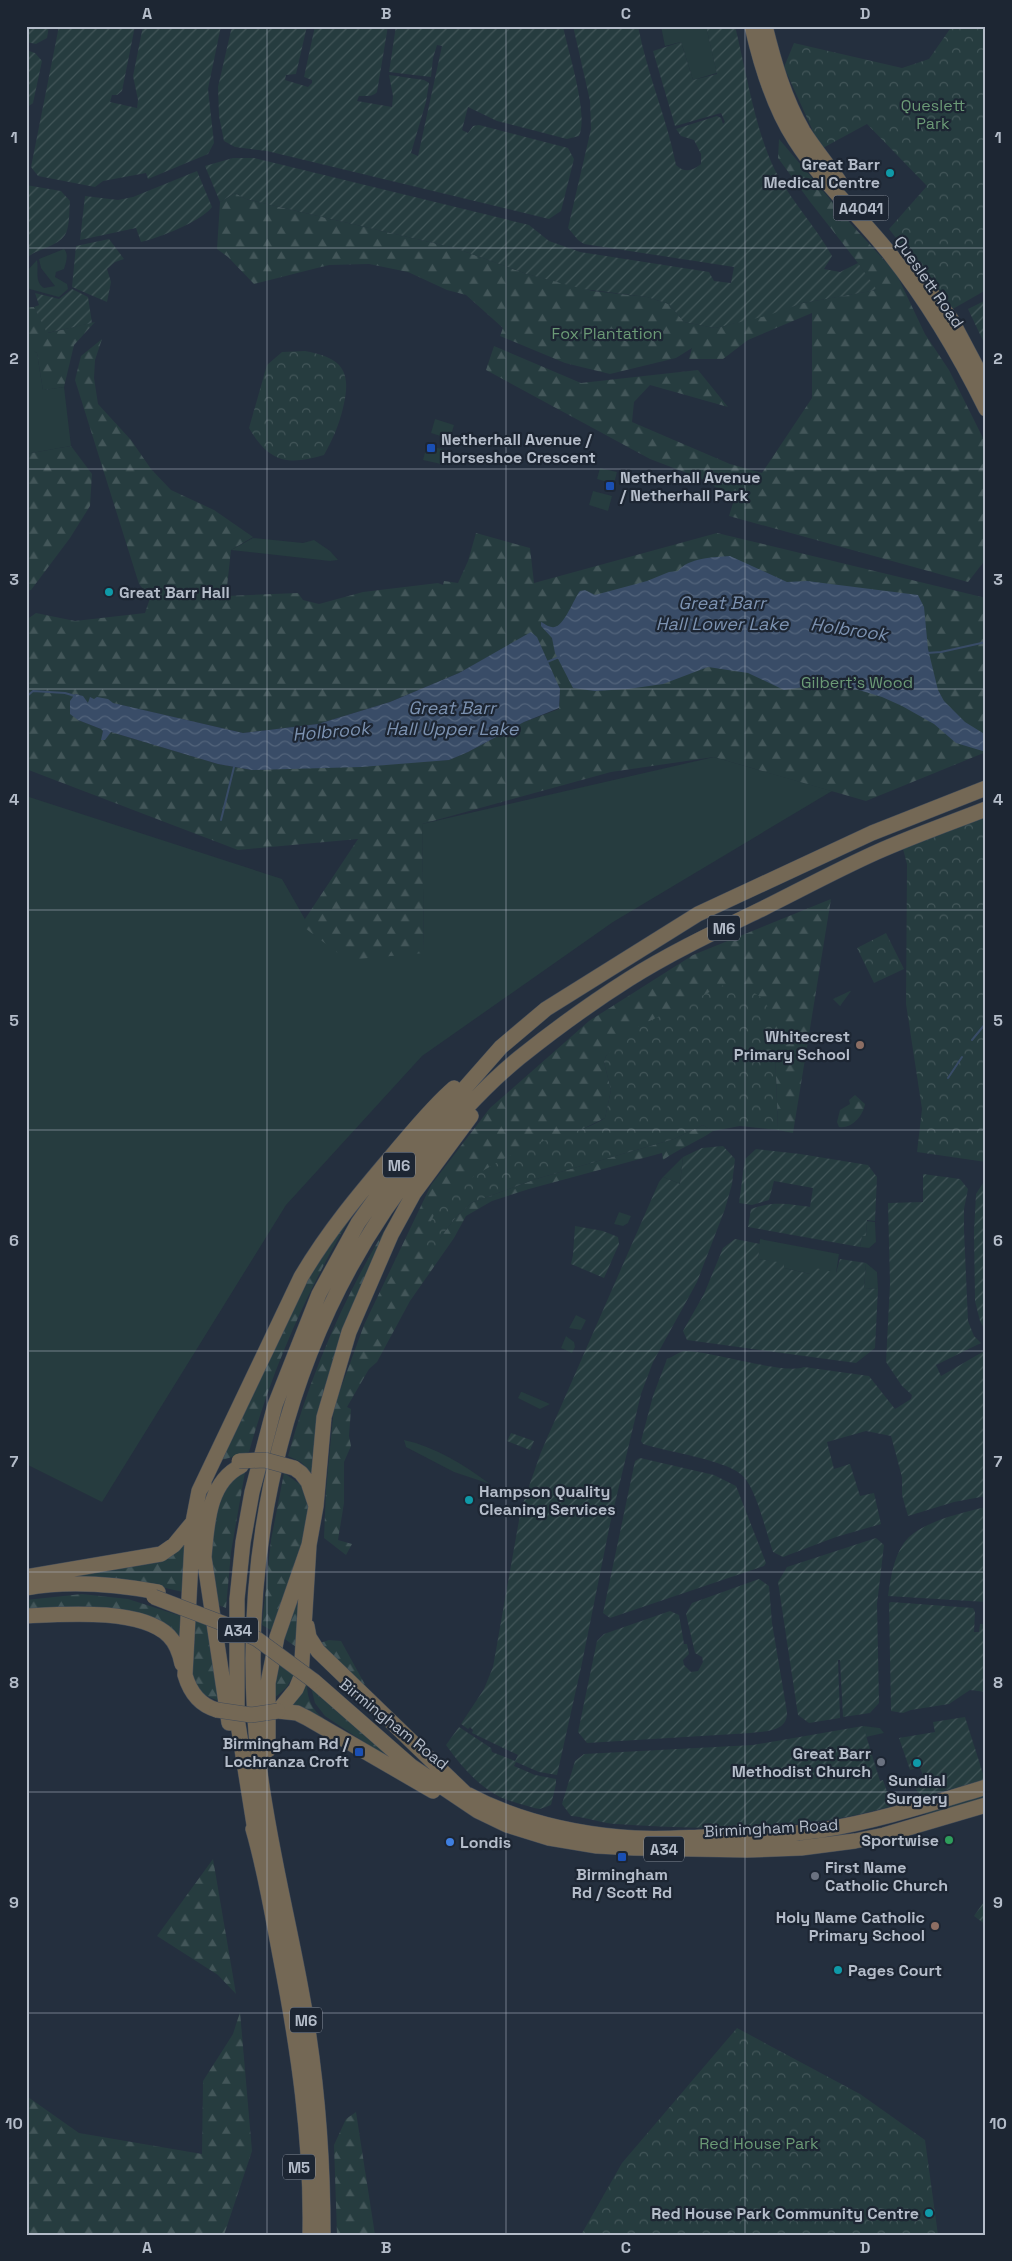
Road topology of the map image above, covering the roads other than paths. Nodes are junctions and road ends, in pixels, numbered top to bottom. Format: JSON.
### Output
{"nodes":[{"id":1,"x":761,"y":32,"type":"edge"},
{"id":2,"x":986,"y":385,"type":"edge"},
{"id":3,"x":986,"y":409,"type":"edge"},
{"id":4,"x":986,"y":788,"type":"edge"},
{"id":5,"x":986,"y":809,"type":"edge"},
{"id":6,"x":501,"y":1047,"type":"junction"},
{"id":7,"x":516,"y":1060,"type":"junction"},
{"id":8,"x":240,"y":1464,"type":"junction"},
{"id":9,"x":200,"y":1491,"type":"junction"},
{"id":10,"x":316,"y":1506,"type":"junction"},
{"id":11,"x":194,"y":1522,"type":"junction"},
{"id":12,"x":309,"y":1545,"type":"junction"},
{"id":13,"x":26,"y":1577,"type":"edge"},
{"id":14,"x":26,"y":1588,"type":"edge"},
{"id":15,"x":156,"y":1594,"type":"junction"},
{"id":16,"x":26,"y":1595,"type":"edge"},
{"id":17,"x":26,"y":1616,"type":"edge"},
{"id":18,"x":305,"y":1618,"type":"junction"},
{"id":19,"x":185,"y":1675,"type":"junction"},
{"id":20,"x":315,"y":1675,"type":"junction"},
{"id":21,"x":278,"y":1711,"type":"junction"},
{"id":22,"x":986,"y":1787,"type":"edge"},
{"id":23,"x":466,"y":1794,"type":"junction"},
{"id":24,"x":986,"y":1804,"type":"edge"},
{"id":25,"x":915,"y":1807,"type":"junction"},
{"id":26,"x":478,"y":1811,"type":"junction"},
{"id":27,"x":920,"y":1824,"type":"junction"},
{"id":28,"x":271,"y":1833,"type":"junction"},
{"id":29,"x":793,"y":1833,"type":"junction"},
{"id":30,"x":256,"y":1837,"type":"junction"},
{"id":31,"x":855,"y":1841,"type":"junction"},
{"id":32,"x":302,"y":2100,"type":"junction"},
{"id":33,"x":300,"y":2235,"type":"edge"},
{"id":34,"x":310,"y":2235,"type":"edge"},
{"id":35,"x":324,"y":2235,"type":"edge"}],
"edges":[{"from":1,"to":2,"type":"highway","name":"Queslett Road","number":"A4041"},
{"from":1,"to":3,"type":"highway","name":"Queslett Road","number":"A4041"},
{"from":4,"to":6,"type":"highway","number":"M6"},
{"from":5,"to":7,"type":"highway","number":"M6"},
{"from":6,"to":9,"type":"highway","number":"M6"},
{"from":6,"to":30,"type":"highway","number":"M6"},
{"from":7,"to":10,"type":"highway","number":"M6"},
{"from":7,"to":28,"type":"highway","number":"M6"},
{"from":8,"to":9,"type":"highway"},
{"from":8,"to":10,"type":"highway","bridge":true},
{"from":8,"to":30,"type":"highway","number":"M6"},
{"from":9,"to":11,"type":"highway"},
{"from":10,"to":12,"type":"highway"},
{"from":11,"to":13,"type":"highway"},
{"from":11,"to":19,"type":"highway"},
{"from":12,"to":18,"type":"highway"},
{"from":12,"to":28,"type":"highway","number":"M6"},
{"from":14,"to":15,"type":"highway","name":"Birmingham Road","number":"A34"},
{"from":15,"to":16,"type":"highway","name":"Birmingham Road","number":"A34"},
{"from":15,"to":20,"type":"highway","name":"Birmingham Road","number":"A34","bridge":true},
{"from":17,"to":19,"type":"highway"},
{"from":18,"to":21,"type":"highway"},
{"from":18,"to":23,"type":"highway"},
{"from":19,"to":21,"type":"highway","bridge":true},
{"from":20,"to":23,"type":"highway","name":"Birmingham Road","number":"A34"},
{"from":20,"to":26,"type":"highway","name":"Birmingham Road","number":"A34"},
{"from":21,"to":26,"type":"highway"},
{"from":22,"to":25,"type":"highway","name":"Birmingham Road","number":"A34"},
{"from":23,"to":29,"type":"highway","name":"Birmingham Road","number":"A34"},
{"from":24,"to":27,"type":"highway","name":"Birmingham Road","number":"A34"},
{"from":25,"to":27,"type":"highway"},
{"from":25,"to":29,"type":"highway","name":"Birmingham Road","number":"A34"},
{"from":26,"to":31,"type":"highway","name":"Birmingham Road","number":"A34"},
{"from":27,"to":31,"type":"highway","name":"Birmingham Road","number":"A34"},
{"from":28,"to":35,"type":"highway","number":"M6"},
{"from":29,"to":31,"type":"highway"},
{"from":30,"to":32,"type":"highway","number":"M6"},
{"from":32,"to":33,"type":"highway","number":"M5"},
{"from":32,"to":34,"type":"highway","number":"M6"}]}
